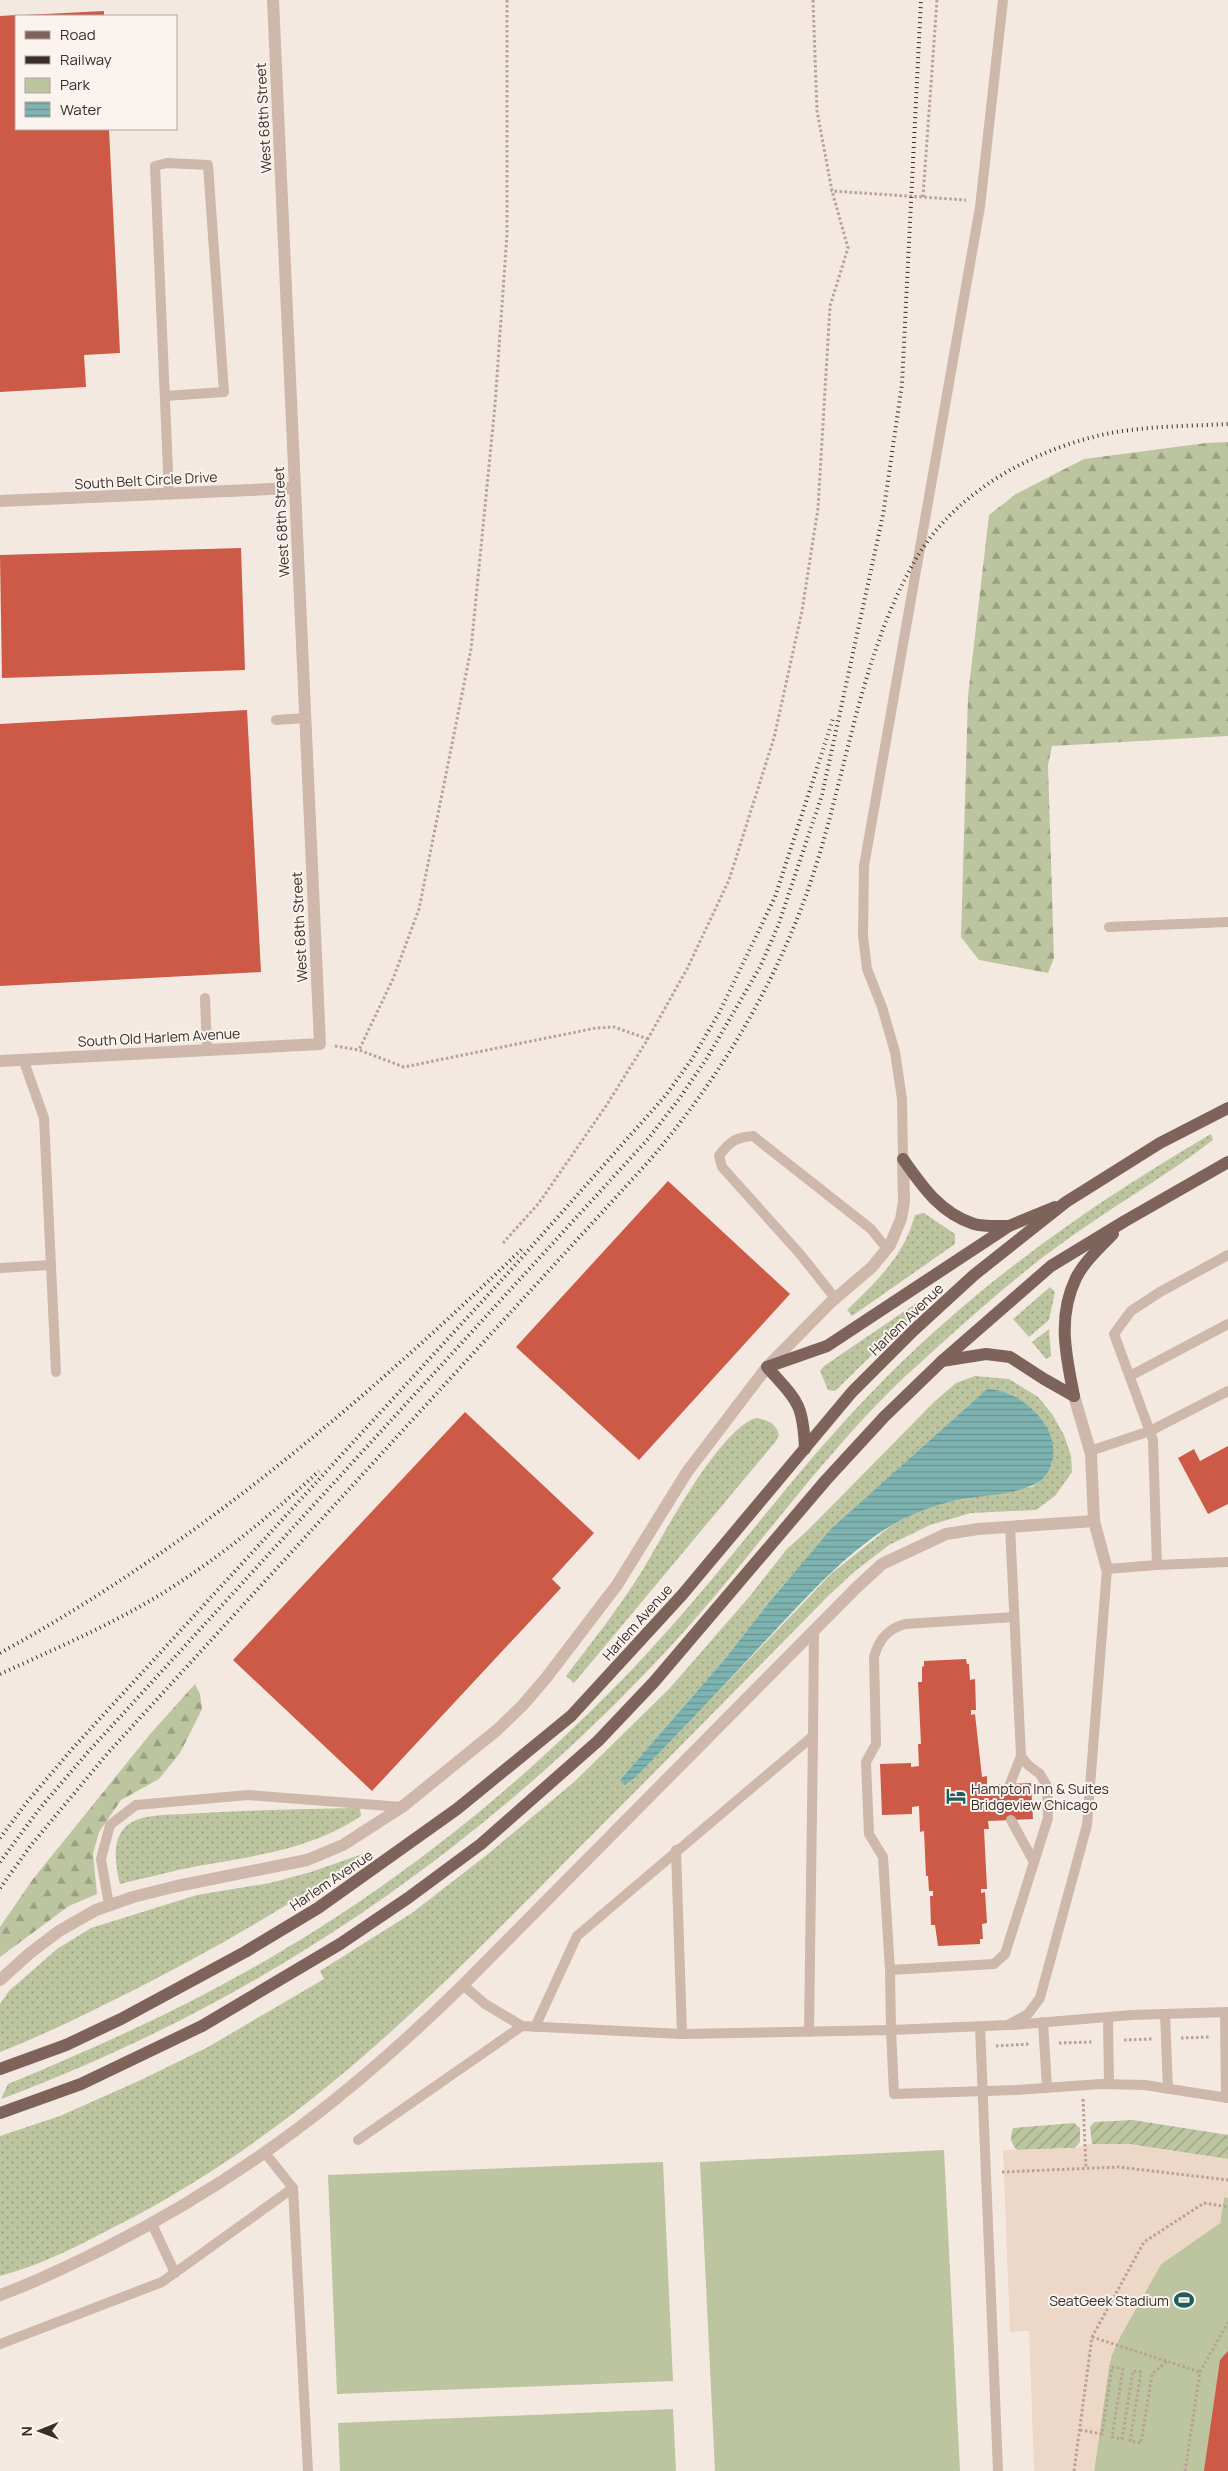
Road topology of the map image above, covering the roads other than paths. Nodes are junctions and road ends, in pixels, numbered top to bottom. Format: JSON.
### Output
{"nodes":[{"id":1,"x":272,"y":0,"type":"edge"},
{"id":2,"x":1004,"y":0,"type":"edge"},
{"id":3,"x":165,"y":396,"type":"junction"},
{"id":4,"x":294,"y":488,"type":"junction"},
{"id":5,"x":169,"y":494,"type":"junction"},
{"id":6,"x":0,"y":501,"type":"edge"},
{"id":7,"x":305,"y":718,"type":"junction"},
{"id":8,"x":276,"y":720,"type":"dead end"},
{"id":9,"x":1228,"y":922,"type":"edge"},
{"id":10,"x":1109,"y":927,"type":"dead end"},
{"id":11,"x":204,"y":998,"type":"dead end"},
{"id":12,"x":320,"y":1044,"type":"joint"},
{"id":13,"x":207,"y":1050,"type":"junction"},
{"id":14,"x":23,"y":1059,"type":"junction"},
{"id":15,"x":0,"y":1060,"type":"edge"},
{"id":16,"x":1228,"y":1108,"type":"edge"},
{"id":17,"x":903,"y":1159,"type":"junction"},
{"id":18,"x":1228,"y":1162,"type":"edge"},
{"id":19,"x":1066,"y":1202,"type":"junction"},
{"id":20,"x":1125,"y":1221,"type":"junction"},
{"id":21,"x":1008,"y":1226,"type":"junction"},
{"id":22,"x":887,"y":1249,"type":"junction"},
{"id":23,"x":1228,"y":1255,"type":"edge"},
{"id":24,"x":51,"y":1265,"type":"junction"},
{"id":25,"x":0,"y":1268,"type":"edge"},
{"id":26,"x":835,"y":1298,"type":"junction"},
{"id":27,"x":1228,"y":1324,"type":"edge"},
{"id":28,"x":942,"y":1360,"type":"junction"},
{"id":29,"x":767,"y":1367,"type":"junction"},
{"id":30,"x":56,"y":1372,"type":"dead end"},
{"id":31,"x":1130,"y":1376,"type":"junction"},
{"id":32,"x":1228,"y":1391,"type":"edge"},
{"id":33,"x":1074,"y":1396,"type":"junction"},
{"id":34,"x":1150,"y":1431,"type":"junction"},
{"id":35,"x":804,"y":1449,"type":"junction"},
{"id":36,"x":1090,"y":1451,"type":"junction"},
{"id":37,"x":1094,"y":1521,"type":"junction"},
{"id":38,"x":1010,"y":1526,"type":"junction"},
{"id":39,"x":1228,"y":1562,"type":"edge"},
{"id":40,"x":1157,"y":1565,"type":"junction"},
{"id":41,"x":1107,"y":1569,"type":"junction"},
{"id":42,"x":1014,"y":1617,"type":"junction"},
{"id":43,"x":814,"y":1632,"type":"junction"},
{"id":44,"x":814,"y":1736,"type":"junction"},
{"id":45,"x":1021,"y":1756,"type":"junction"},
{"id":46,"x":1010,"y":1784,"type":"dead end"},
{"id":47,"x":402,"y":1807,"type":"junction"},
{"id":48,"x":1011,"y":1820,"type":"dead end"},
{"id":49,"x":676,"y":1850,"type":"junction"},
{"id":50,"x":1034,"y":1862,"type":"junction"},
{"id":51,"x":109,"y":1906,"type":"junction"},
{"id":52,"x":890,"y":1970,"type":"junction"},
{"id":53,"x":0,"y":1980,"type":"edge"},
{"id":54,"x":463,"y":1985,"type":"junction"},
{"id":55,"x":1227,"y":2012,"type":"edge"},
{"id":56,"x":1165,"y":2014,"type":"junction"},
{"id":57,"x":1108,"y":2017,"type":"junction"},
{"id":58,"x":1043,"y":2022,"type":"junction"},
{"id":59,"x":1008,"y":2025,"type":"junction"},
{"id":60,"x":522,"y":2026,"type":"junction"},
{"id":61,"x":980,"y":2026,"type":"junction"},
{"id":62,"x":535,"y":2027,"type":"junction"},
{"id":63,"x":891,"y":2030,"type":"junction"},
{"id":64,"x":809,"y":2032,"type":"junction"},
{"id":65,"x":682,"y":2034,"type":"junction"},
{"id":66,"x":0,"y":2069,"type":"edge"},
{"id":67,"x":1109,"y":2084,"type":"junction"},
{"id":68,"x":1047,"y":2088,"type":"junction"},
{"id":69,"x":1168,"y":2089,"type":"junction"},
{"id":70,"x":982,"y":2091,"type":"junction"},
{"id":71,"x":1227,"y":2098,"type":"edge"},
{"id":72,"x":0,"y":2113,"type":"edge"},
{"id":73,"x":358,"y":2140,"type":"dead end"},
{"id":74,"x":265,"y":2154,"type":"junction"},
{"id":75,"x":293,"y":2188,"type":"junction"},
{"id":76,"x":152,"y":2224,"type":"junction"},
{"id":77,"x":175,"y":2273,"type":"junction"},
{"id":78,"x":0,"y":2295,"type":"edge"},
{"id":79,"x":0,"y":2344,"type":"edge"},
{"id":80,"x":308,"y":2471,"type":"edge"},
{"id":81,"x":998,"y":2471,"type":"edge"}],
"edges":[{"from":1,"to":4,"type":"street","name":"West 68th Street"},
{"from":2,"to":17,"type":"lane"},
{"from":3,"to":3,"type":"lane"},
{"from":3,"to":5,"type":"lane"},
{"from":4,"to":5,"type":"street","name":"South Belt Circle Drive"},
{"from":4,"to":7,"type":"street","name":"West 68th Street"},
{"from":5,"to":6,"type":"street","name":"South Belt Circle Drive"},
{"from":7,"to":8,"type":"lane"},
{"from":7,"to":12,"type":"street","name":"West 68th Street"},
{"from":9,"to":10,"type":"lane"},
{"from":11,"to":13,"type":"lane"},
{"from":12,"to":13,"type":"street","name":"South Old Harlem Avenue"},
{"from":13,"to":14,"type":"street","name":"South Old Harlem Avenue"},
{"from":14,"to":15,"type":"street","name":"South Old Harlem Avenue"},
{"from":14,"to":24,"type":"lane"},
{"from":16,"to":19,"type":"main road","name":"Harlem Avenue"},
{"from":17,"to":21,"type":"main road"},
{"from":17,"to":22,"type":"street"},
{"from":18,"to":20,"type":"main road"},
{"from":19,"to":21,"type":"main road"},
{"from":19,"to":35,"type":"main road","name":"Harlem Avenue"},
{"from":20,"to":28,"type":"main road"},
{"from":20,"to":33,"type":"main road"},
{"from":21,"to":29,"type":"main road"},
{"from":22,"to":26,"type":"street"},
{"from":22,"to":26,"type":"lane"},
{"from":23,"to":31,"type":"lane"},
{"from":24,"to":25,"type":"lane"},
{"from":24,"to":30,"type":"lane"},
{"from":26,"to":29,"type":"street"},
{"from":27,"to":31,"type":"lane"},
{"from":28,"to":33,"type":"main road"},
{"from":28,"to":72,"type":"main road"},
{"from":29,"to":35,"type":"main road"},
{"from":29,"to":47,"type":"street"},
{"from":31,"to":34,"type":"lane"},
{"from":32,"to":34,"type":"lane"},
{"from":33,"to":36,"type":"street"},
{"from":34,"to":36,"type":"lane"},
{"from":34,"to":40,"type":"lane"},
{"from":35,"to":66,"type":"main road","name":"Harlem Avenue"},
{"from":36,"to":37,"type":"street"},
{"from":37,"to":38,"type":"street"},
{"from":37,"to":41,"type":"street"},
{"from":38,"to":42,"type":"lane"},
{"from":38,"to":43,"type":"street"},
{"from":39,"to":40,"type":"lane"},
{"from":40,"to":41,"type":"lane"},
{"from":41,"to":59,"type":"lane"},
{"from":42,"to":45,"type":"lane"},
{"from":42,"to":52,"type":"lane"},
{"from":43,"to":44,"type":"lane"},
{"from":43,"to":54,"type":"street"},
{"from":44,"to":49,"type":"lane"},
{"from":44,"to":64,"type":"lane"},
{"from":45,"to":46,"type":"lane"},
{"from":45,"to":50,"type":"lane"},
{"from":47,"to":51,"type":"street"},
{"from":47,"to":51,"type":"lane"},
{"from":48,"to":50,"type":"lane"},
{"from":49,"to":62,"type":"lane"},
{"from":49,"to":65,"type":"lane"},
{"from":50,"to":52,"type":"lane"},
{"from":51,"to":53,"type":"street"},
{"from":52,"to":63,"type":"lane"},
{"from":54,"to":60,"type":"lane"},
{"from":54,"to":74,"type":"street"},
{"from":55,"to":56,"type":"lane"},
{"from":55,"to":71,"type":"lane"},
{"from":56,"to":57,"type":"lane"},
{"from":56,"to":69,"type":"lane"},
{"from":57,"to":58,"type":"lane"},
{"from":57,"to":67,"type":"lane"},
{"from":58,"to":59,"type":"lane"},
{"from":58,"to":68,"type":"lane"},
{"from":59,"to":61,"type":"lane"},
{"from":60,"to":62,"type":"lane"},
{"from":60,"to":73,"type":"lane"},
{"from":61,"to":63,"type":"lane"},
{"from":61,"to":70,"type":"lane"},
{"from":62,"to":65,"type":"lane"},
{"from":63,"to":64,"type":"lane"},
{"from":63,"to":70,"type":"lane"},
{"from":64,"to":65,"type":"lane"},
{"from":67,"to":68,"type":"lane"},
{"from":67,"to":69,"type":"lane"},
{"from":68,"to":70,"type":"lane"},
{"from":69,"to":71,"type":"lane"},
{"from":70,"to":81,"type":"lane"},
{"from":74,"to":75,"type":"lane"},
{"from":74,"to":76,"type":"street"},
{"from":75,"to":77,"type":"lane"},
{"from":75,"to":80,"type":"lane"},
{"from":76,"to":77,"type":"lane"},
{"from":76,"to":78,"type":"street"},
{"from":77,"to":79,"type":"lane"}]}
